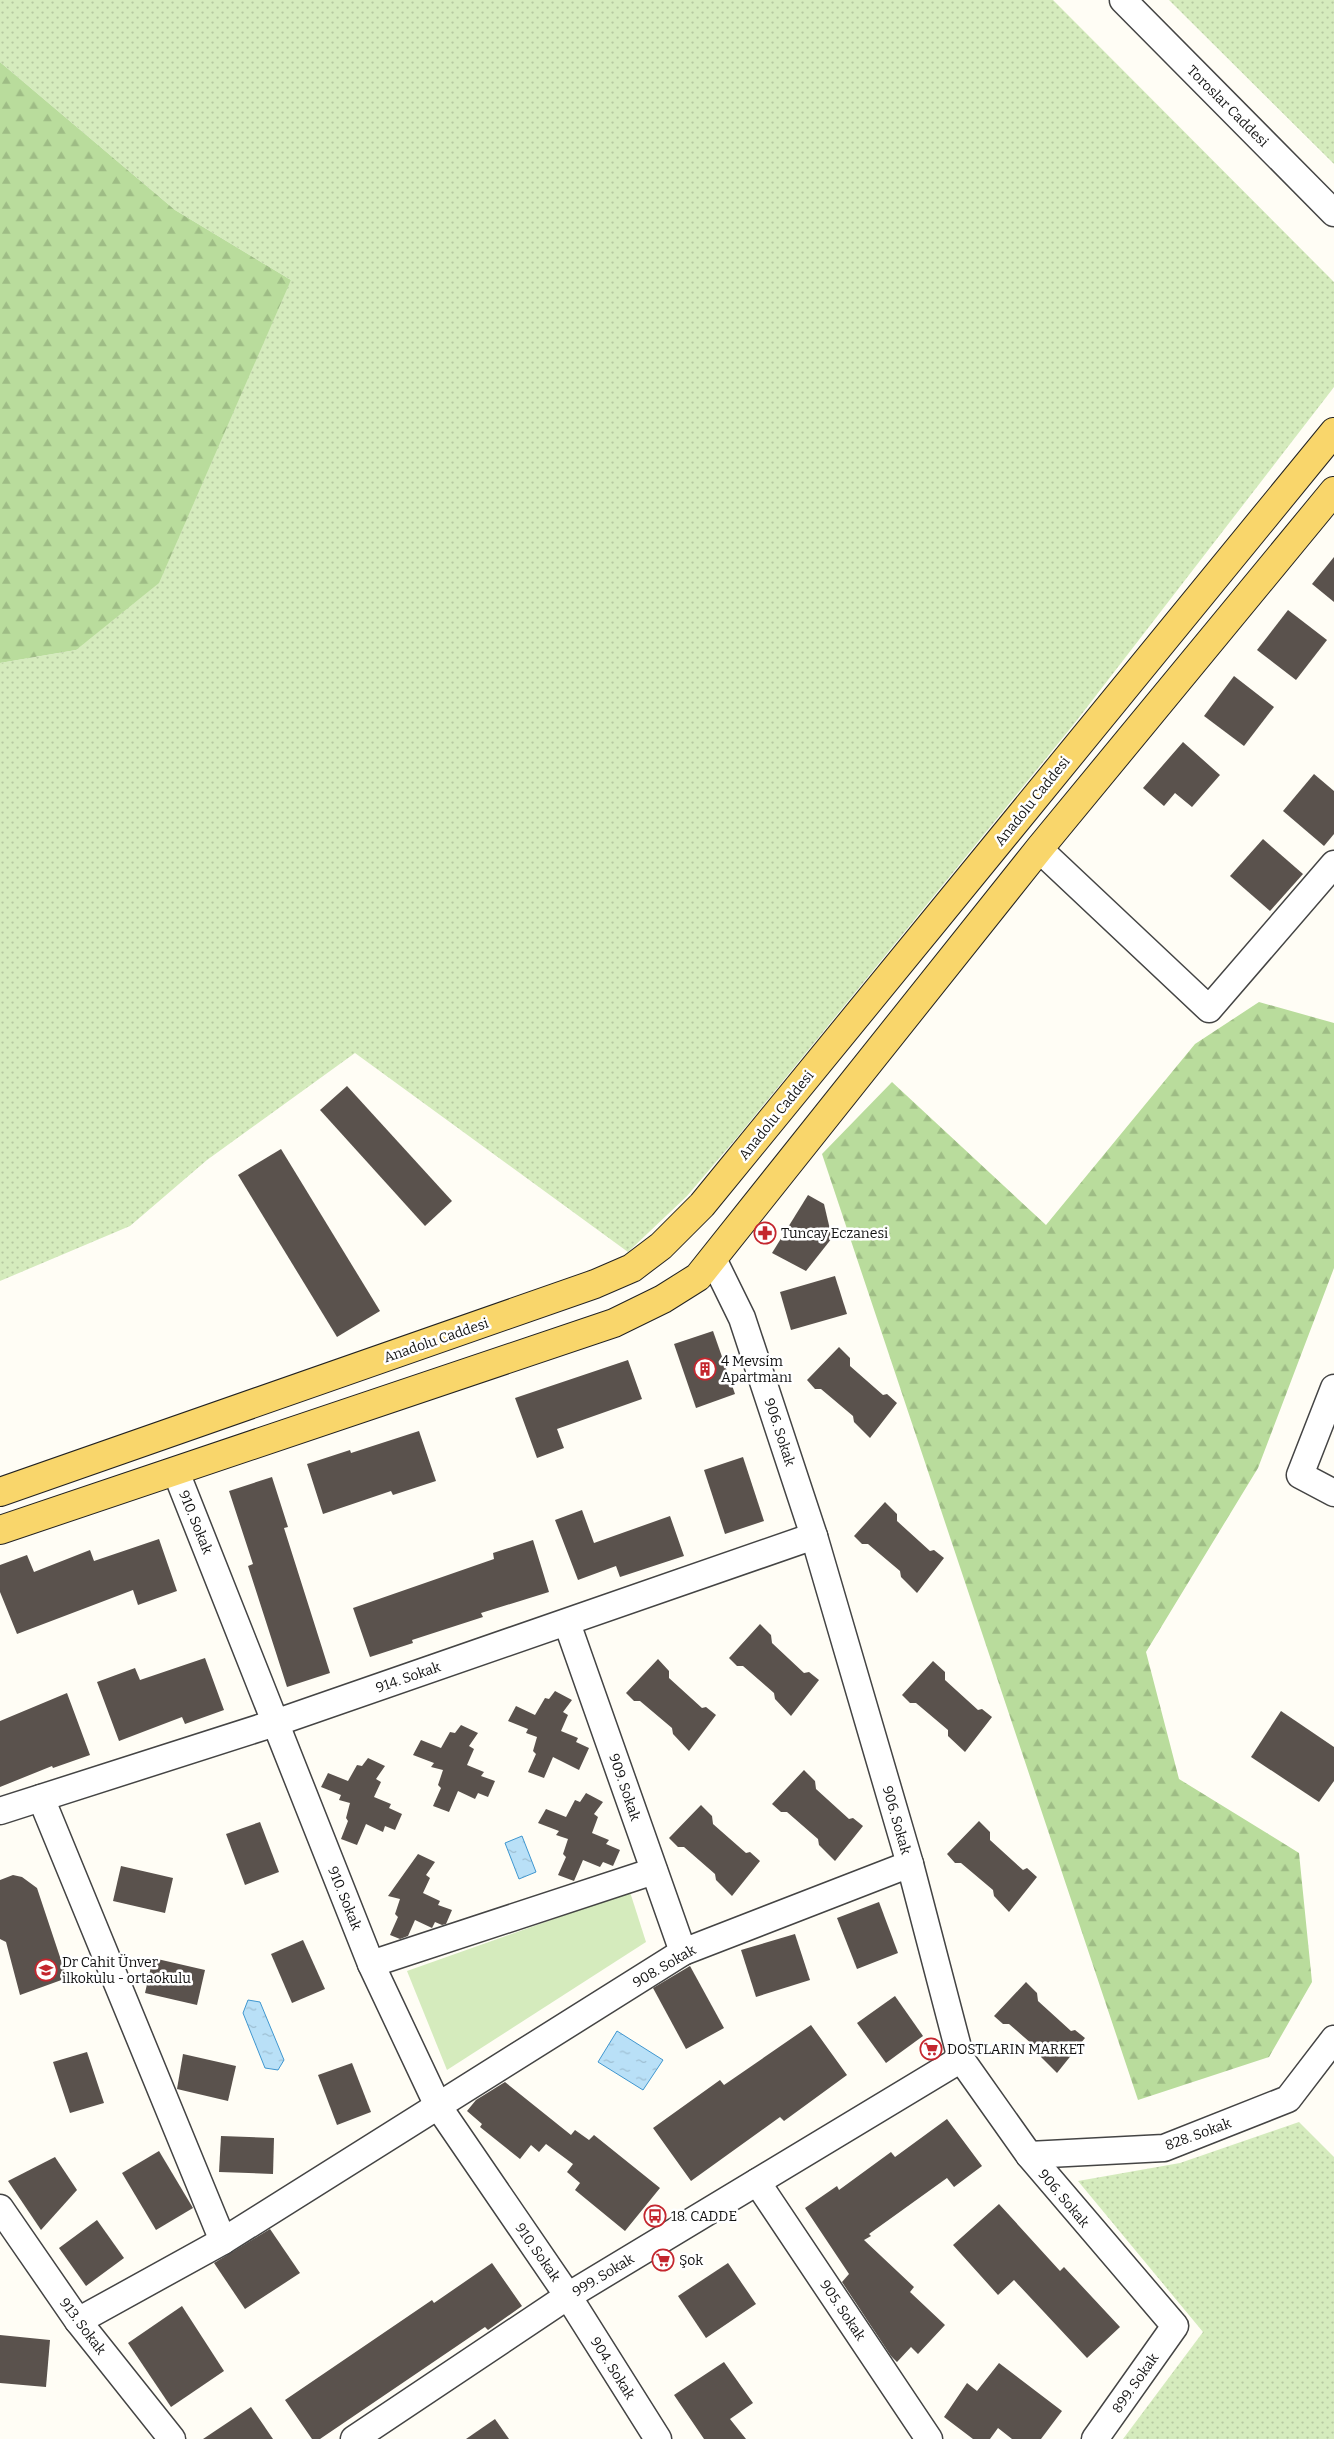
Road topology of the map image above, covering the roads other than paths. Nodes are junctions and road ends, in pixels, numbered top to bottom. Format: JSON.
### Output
{"nodes":[{"id":1,"x":1122,"y":0,"type":"edge"},
{"id":2,"x":1334,"y":213,"type":"edge"},
{"id":3,"x":1334,"y":432,"type":"edge"},
{"id":4,"x":1334,"y":491,"type":"edge"},
{"id":5,"x":1039,"y":849,"type":"junction"},
{"id":6,"x":1334,"y":864,"type":"edge"},
{"id":7,"x":714,"y":1261,"type":"junction"},
{"id":8,"x":1334,"y":1388,"type":"edge"},
{"id":9,"x":176,"y":1472,"type":"junction"},
{"id":10,"x":0,"y":1492,"type":"edge"},
{"id":11,"x":1334,"y":1493,"type":"edge"},
{"id":12,"x":0,"y":1530,"type":"edge"},
{"id":13,"x":814,"y":1536,"type":"junction"},
{"id":14,"x":567,"y":1622,"type":"junction"},
{"id":15,"x":275,"y":1723,"type":"junction"},
{"id":16,"x":41,"y":1798,"type":"junction"},
{"id":17,"x":0,"y":1812,"type":"edge"},
{"id":18,"x":910,"y":1864,"type":"junction"},
{"id":19,"x":654,"y":1871,"type":"junction"},
{"id":20,"x":683,"y":1952,"type":"junction"},
{"id":21,"x":371,"y":1964,"type":"junction"},
{"id":22,"x":1334,"y":2039,"type":"edge"},
{"id":23,"x":961,"y":2059,"type":"junction"},
{"id":24,"x":438,"y":2106,"type":"junction"},
{"id":25,"x":1029,"y":2155,"type":"junction"},
{"id":26,"x":757,"y":2182,"type":"junction"},
{"id":27,"x":0,"y":2208,"type":"edge"},
{"id":28,"x":223,"y":2241,"type":"junction"},
{"id":29,"x":568,"y":2296,"type":"junction"},
{"id":30,"x":78,"y":2321,"type":"junction"},
{"id":31,"x":1175,"y":2326,"type":"joint"},
{"id":32,"x":172,"y":2439,"type":"edge"},
{"id":33,"x":354,"y":2439,"type":"edge"},
{"id":34,"x":658,"y":2439,"type":"edge"},
{"id":35,"x":929,"y":2439,"type":"edge"},
{"id":36,"x":1096,"y":2439,"type":"edge"}],
"edges":[{"from":1,"to":2,"type":"street","name":"Toroslar Caddesi"},
{"from":3,"to":10,"type":"main road","name":"Anadolu Caddesi"},
{"from":4,"to":5,"type":"main road"},
{"from":5,"to":6,"type":"street"},
{"from":5,"to":7,"type":"main road"},
{"from":7,"to":9,"type":"main road"},
{"from":7,"to":13,"type":"street","name":"906. Sokak"},
{"from":8,"to":11,"type":"street"},
{"from":9,"to":12,"type":"main road"},
{"from":9,"to":15,"type":"street","name":"910. Sokak"},
{"from":13,"to":14,"type":"street","name":"914. Sokak"},
{"from":13,"to":18,"type":"street","name":"906. Sokak"},
{"from":14,"to":15,"type":"street","name":"914. Sokak"},
{"from":14,"to":19,"type":"street","name":"909. Sokak"},
{"from":15,"to":16,"type":"street","name":"914. Sokak"},
{"from":15,"to":21,"type":"street","name":"910. Sokak"},
{"from":16,"to":17,"type":"street","name":"914. Sokak"},
{"from":16,"to":28,"type":"street"},
{"from":18,"to":20,"type":"street","name":"908. Sokak"},
{"from":18,"to":23,"type":"street","name":"906. Sokak"},
{"from":19,"to":20,"type":"street","name":"909. Sokak"},
{"from":19,"to":21,"type":"street"},
{"from":20,"to":24,"type":"street","name":"908. Sokak"},
{"from":21,"to":24,"type":"street","name":"910. Sokak"},
{"from":22,"to":25,"type":"street","name":"828. Sokak"},
{"from":23,"to":25,"type":"street","name":"906. Sokak"},
{"from":23,"to":26,"type":"street","name":"999. Sokak"},
{"from":24,"to":28,"type":"street","name":"908. Sokak"},
{"from":24,"to":29,"type":"street","name":"910. Sokak"},
{"from":25,"to":31,"type":"street","name":"906. Sokak"},
{"from":26,"to":29,"type":"street","name":"999. Sokak"},
{"from":26,"to":35,"type":"street","name":"905. Sokak"},
{"from":27,"to":30,"type":"street","name":"913. Sokak"},
{"from":28,"to":30,"type":"street","name":"908. Sokak"},
{"from":29,"to":33,"type":"street","name":"999. Sokak"},
{"from":29,"to":34,"type":"street","name":"904. Sokak"},
{"from":30,"to":32,"type":"street","name":"913. Sokak"},
{"from":31,"to":36,"type":"street","name":"899. Sokak"}]}
